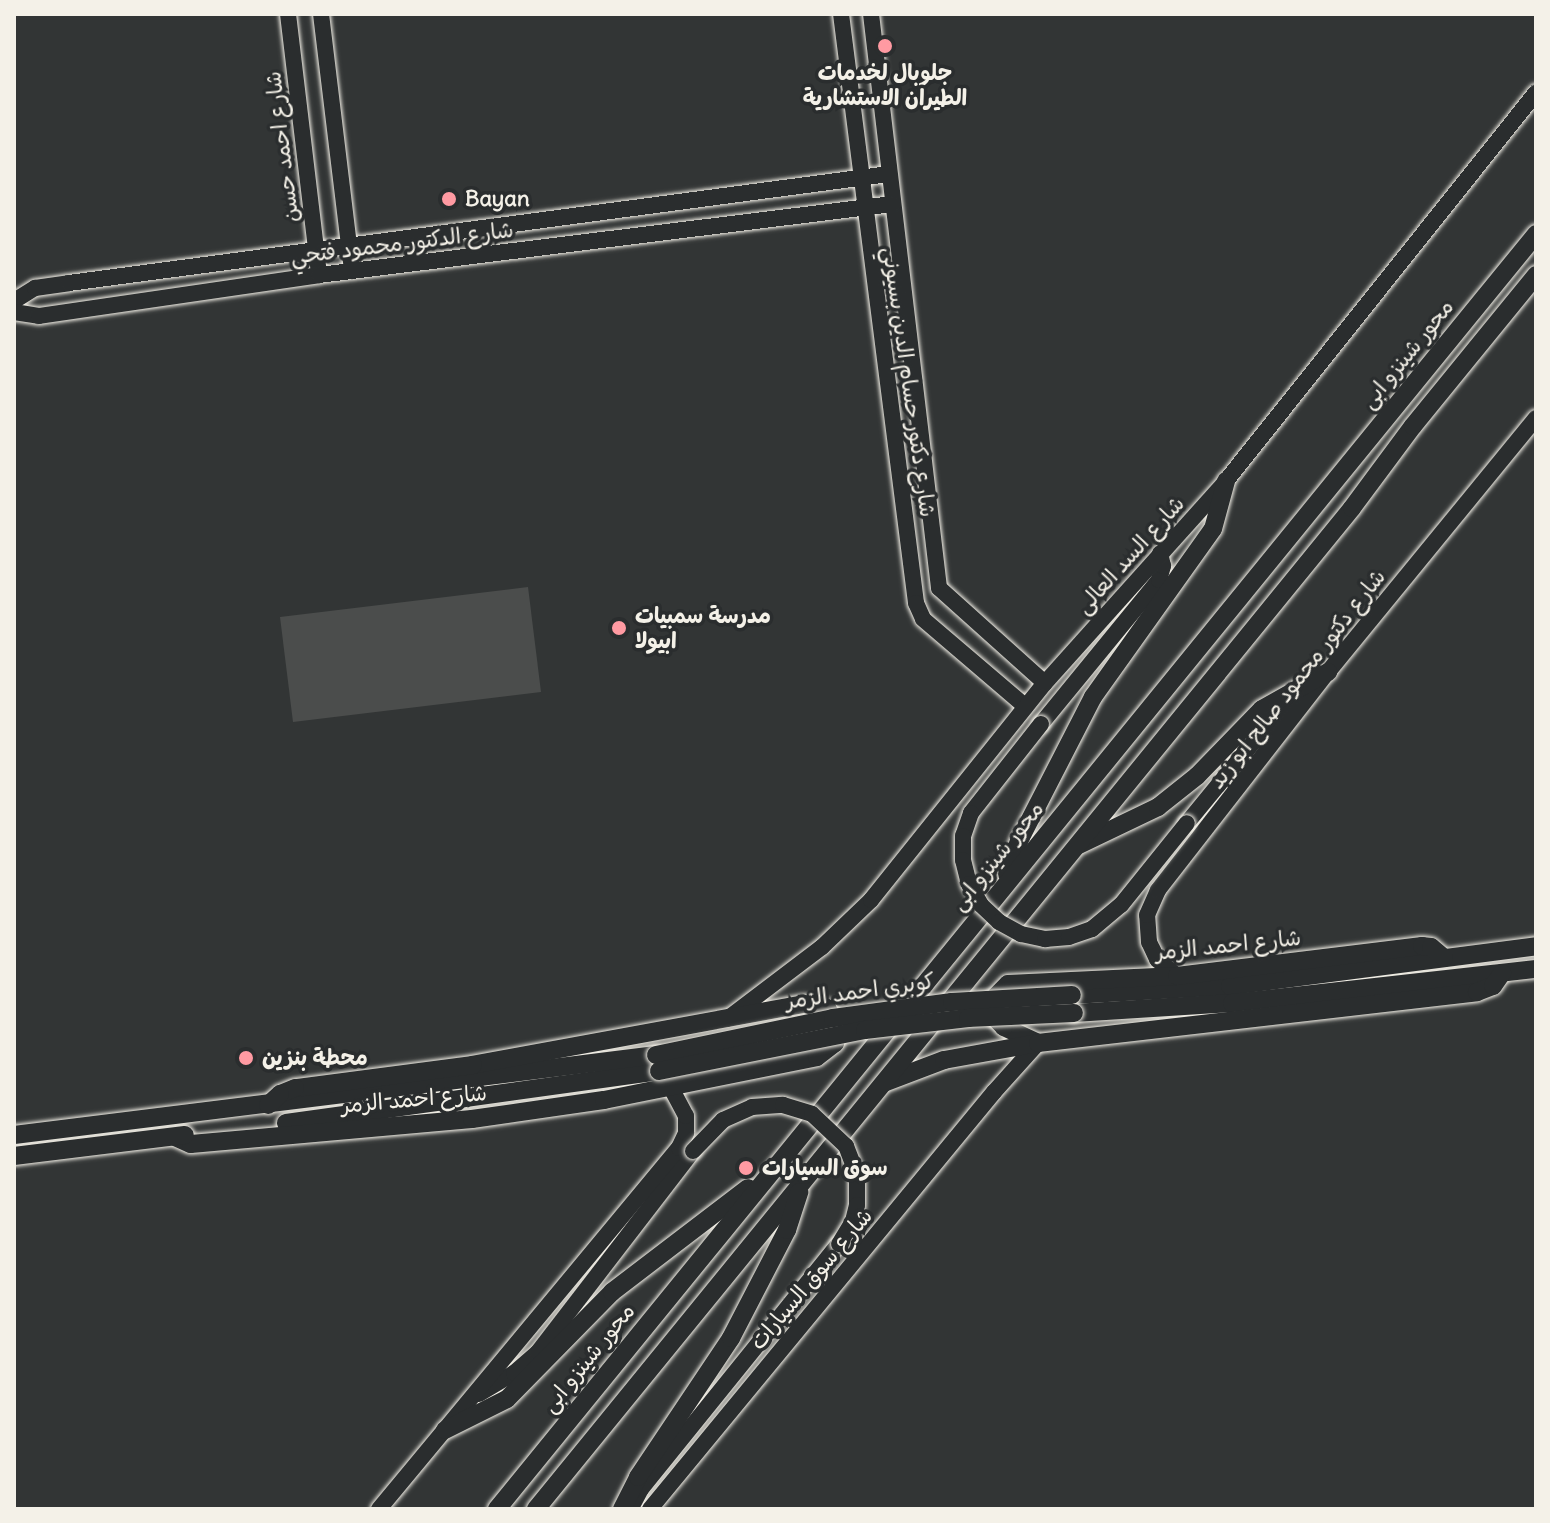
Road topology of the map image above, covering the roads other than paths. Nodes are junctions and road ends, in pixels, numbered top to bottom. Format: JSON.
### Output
{"nodes":[{"id":1,"x":288,"y":14,"type":"edge"},
{"id":2,"x":321,"y":14,"type":"edge"},
{"id":3,"x":841,"y":14,"type":"edge"},
{"id":4,"x":871,"y":14,"type":"edge"},
{"id":5,"x":1536,"y":92,"type":"edge"},
{"id":6,"x":889,"y":174,"type":"junction"},
{"id":7,"x":861,"y":177,"type":"junction"},
{"id":8,"x":893,"y":204,"type":"junction"},
{"id":9,"x":864,"y":207,"type":"junction"},
{"id":10,"x":1536,"y":234,"type":"edge"},
{"id":11,"x":349,"y":245,"type":"junction"},
{"id":12,"x":316,"y":249,"type":"junction"},
{"id":13,"x":352,"y":271,"type":"junction"},
{"id":14,"x":319,"y":275,"type":"junction"},
{"id":15,"x":1536,"y":275,"type":"edge"},
{"id":16,"x":14,"y":301,"type":"edge"},
{"id":17,"x":14,"y":312,"type":"edge"},
{"id":18,"x":1536,"y":418,"type":"edge"},
{"id":19,"x":1226,"y":481,"type":"junction"},
{"id":20,"x":1160,"y":553,"type":"junction"},
{"id":21,"x":1324,"y":678,"type":"junction"},
{"id":22,"x":1045,"y":683,"type":"junction"},
{"id":23,"x":1026,"y":707,"type":"junction"},
{"id":24,"x":1076,"y":846,"type":"junction"},
{"id":25,"x":1004,"y":885,"type":"junction"},
{"id":26,"x":1536,"y":946,"type":"edge"},
{"id":27,"x":1444,"y":958,"type":"junction"},
{"id":28,"x":1536,"y":969,"type":"edge"},
{"id":29,"x":1502,"y":973,"type":"junction"},
{"id":30,"x":1177,"y":976,"type":"junction"},
{"id":31,"x":1073,"y":1004,"type":"junction"},
{"id":32,"x":727,"y":1019,"type":"junction"},
{"id":33,"x":1038,"y":1043,"type":"junction"},
{"id":34,"x":658,"y":1063,"type":"junction"},
{"id":35,"x":884,"y":1083,"type":"junction"},
{"id":36,"x":671,"y":1088,"type":"junction"},
{"id":37,"x":268,"y":1105,"type":"junction"},
{"id":38,"x":14,"y":1135,"type":"edge"},
{"id":39,"x":175,"y":1137,"type":"junction"},
{"id":40,"x":14,"y":1156,"type":"edge"},
{"id":41,"x":773,"y":1169,"type":"junction"},
{"id":42,"x":800,"y":1185,"type":"junction"},
{"id":43,"x":471,"y":1397,"type":"junction"},
{"id":44,"x":445,"y":1430,"type":"junction"},
{"id":45,"x":379,"y":1509,"type":"edge"},
{"id":46,"x":497,"y":1509,"type":"edge"},
{"id":47,"x":536,"y":1509,"type":"edge"},
{"id":48,"x":622,"y":1509,"type":"edge"},
{"id":49,"x":631,"y":1509,"type":"edge"},
{"id":50,"x":650,"y":1509,"type":"edge"}],
"edges":[{"from":1,"to":12,"type":"street","name":"شارع احمد حسن"},
{"from":2,"to":11,"type":"street"},
{"from":3,"to":7,"type":"street","name":"شارع دكتور حسام الدين بسيوني"},
{"from":4,"to":6,"type":"street","name":"شارع دكتور حسام الدين بسيوني"},
{"from":5,"to":19,"type":"street","name":"شارع السد العالى"},
{"from":6,"to":7,"type":"street","name":"شارع الدكتور محمود فتحي"},
{"from":6,"to":8,"type":"street","name":"شارع دكتور حسام الدين بسيوني"},
{"from":7,"to":9,"type":"street","name":"شارع دكتور حسام الدين بسيوني"},
{"from":7,"to":11,"type":"street","name":"شارع الدكتور محمود فتحي"},
{"from":8,"to":9,"type":"street","name":"شارع الدكتور محمود فتحي"},
{"from":8,"to":22,"type":"street","name":"شارع دكتور حسام الدين بسيوني"},
{"from":9,"to":13,"type":"street","name":"شارع الدكتور محمود فتحي"},
{"from":9,"to":23,"type":"street","name":"شارع دكتور حسام الدين بسيوني"},
{"from":10,"to":25,"type":"main road","name":"محور شينزو ابى"},
{"from":11,"to":12,"type":"street","name":"شارع الدكتور محمود فتحي"},
{"from":11,"to":13,"type":"street"},
{"from":12,"to":14,"type":"street","name":"شارع احمد حسن"},
{"from":12,"to":16,"type":"street","name":"شارع الدكتور محمود فتحي"},
{"from":13,"to":14,"type":"street","name":"شارع الدكتور محمود فتحي"},
{"from":14,"to":17,"type":"street","name":"شارع الدكتور محمود فتحي"},
{"from":15,"to":24,"type":"main road"},
{"from":18,"to":21,"type":"street","name":"شارع دكتور محمود صالح ابو زيد"},
{"from":19,"to":20,"type":"street","name":"شارع السد العالى"},
{"from":19,"to":25,"type":"main road"},
{"from":20,"to":21,"type":"street","bridge":true},
{"from":20,"to":22,"type":"street","name":"شارع السد العالى"},
{"from":21,"to":24,"type":"main road"},
{"from":21,"to":30,"type":"street","name":"شارع دكتور محمود صالح ابو زيد"},
{"from":22,"to":23,"type":"street","name":"شارع السد العالى"},
{"from":23,"to":32,"type":"street","name":"شارع السد العالى"},
{"from":24,"to":35,"type":"main road"},
{"from":25,"to":41,"type":"main road","name":"محور شينزو ابى"},
{"from":26,"to":27,"type":"main road","name":"شارع احمد الزمر"},
{"from":27,"to":30,"type":"main road","name":"شارع احمد الزمر"},
{"from":27,"to":31,"type":"main road"},
{"from":28,"to":29,"type":"main road"},
{"from":29,"to":31,"type":"main road"},
{"from":29,"to":33,"type":"main road"},
{"from":30,"to":33,"type":"main road","name":"شارع احمد الزمر"},
{"from":31,"to":34,"type":"main road","name":"كوبري احمد الزمر","bridge":true},
{"from":32,"to":36,"type":"main road","name":"شارع احمد الزمر"},
{"from":32,"to":37,"type":"main road","name":"شارع احمد الزمر"},
{"from":33,"to":35,"type":"main road"},
{"from":33,"to":50,"type":"street","name":"شارع سوق السيارات"},
{"from":34,"to":37,"type":"main road"},
{"from":34,"to":39,"type":"main road"},
{"from":35,"to":42,"type":"main road"},
{"from":36,"to":39,"type":"main road","name":"شارع احمد الزمر"},
{"from":36,"to":43,"type":"street"},
{"from":37,"to":38,"type":"main road","name":"شارع احمد الزمر"},
{"from":39,"to":40,"type":"main road","name":"شارع احمد الزمر"},
{"from":41,"to":44,"type":"main road"},
{"from":41,"to":46,"type":"main road","name":"محور شينزو ابى"},
{"from":42,"to":47,"type":"main road"},
{"from":42,"to":48,"type":"main road"},
{"from":43,"to":44,"type":"street"},
{"from":43,"to":49,"type":"street","bridge":true},
{"from":44,"to":45,"type":"street"}]}
